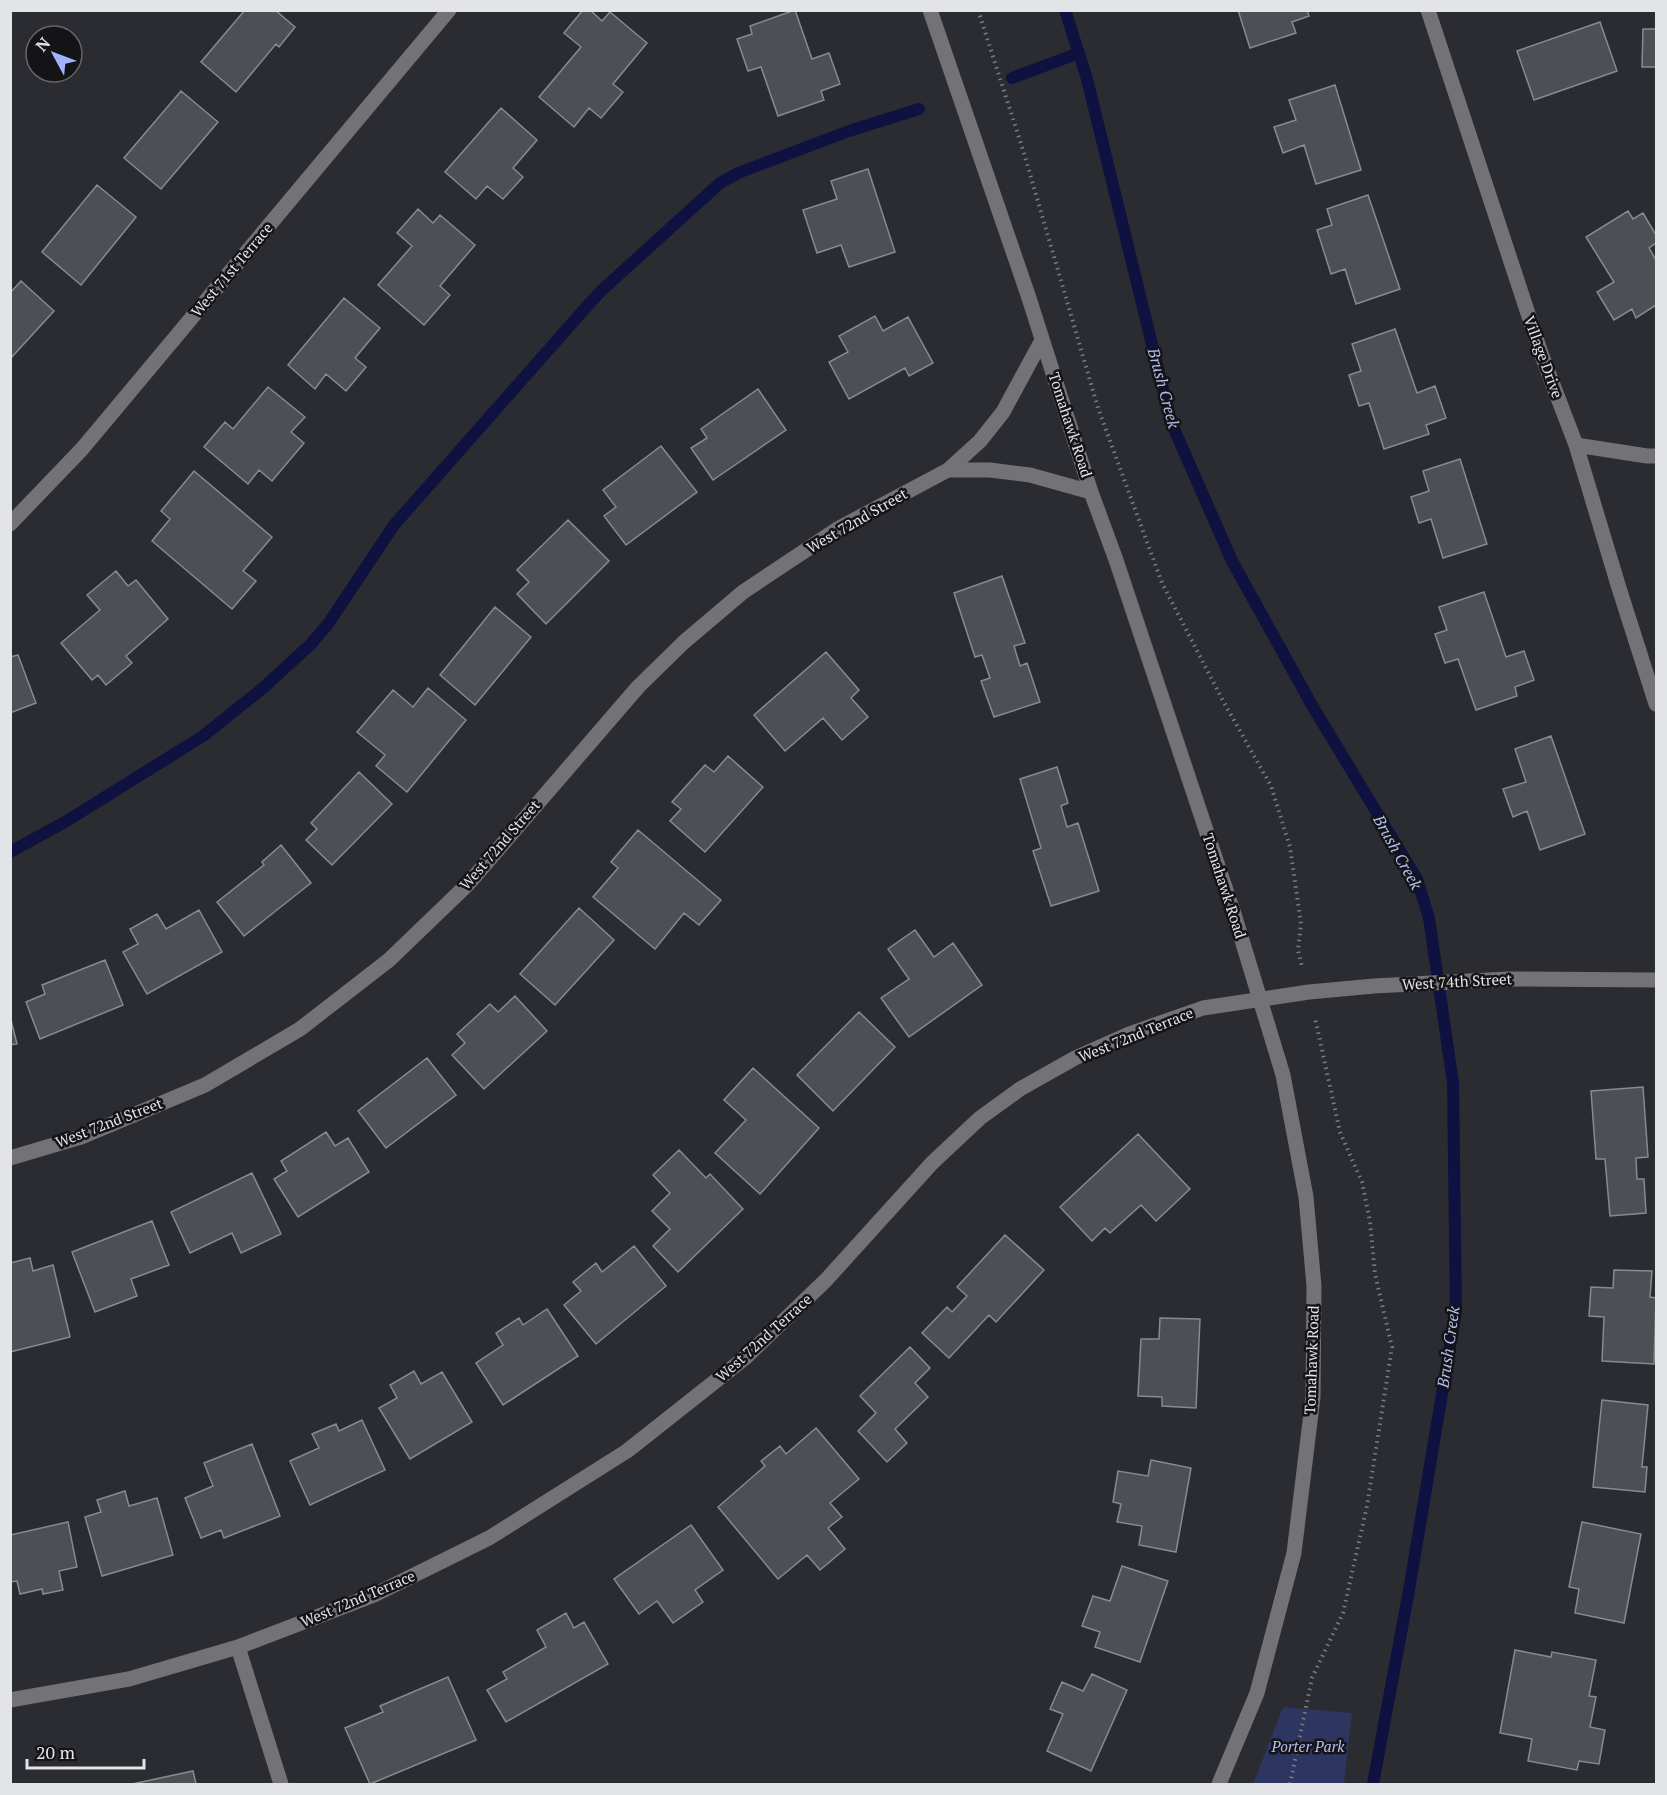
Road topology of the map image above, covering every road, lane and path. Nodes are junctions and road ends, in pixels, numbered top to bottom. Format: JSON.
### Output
{"nodes":[{"id":1,"x":449,"y":10,"type":"edge"},
{"id":2,"x":930,"y":10,"type":"edge"},
{"id":3,"x":978,"y":10,"type":"edge"},
{"id":4,"x":1428,"y":10,"type":"edge"},
{"id":5,"x":1042,"y":340,"type":"junction"},
{"id":6,"x":1576,"y":445,"type":"junction"},
{"id":7,"x":1656,"y":456,"type":"edge"},
{"id":8,"x":948,"y":470,"type":"junction"},
{"id":9,"x":1091,"y":492,"type":"junction"},
{"id":10,"x":10,"y":524,"type":"edge"},
{"id":11,"x":1656,"y":704,"type":"edge"},
{"id":12,"x":1298,"y":950,"type":"dead end"},
{"id":13,"x":1656,"y":980,"type":"edge"},
{"id":14,"x":1258,"y":999,"type":"junction"},
{"id":15,"x":1318,"y":1029,"type":"dead end"},
{"id":16,"x":10,"y":1158,"type":"edge"},
{"id":17,"x":238,"y":1647,"type":"junction"},
{"id":18,"x":10,"y":1700,"type":"edge"},
{"id":19,"x":281,"y":1785,"type":"edge"},
{"id":20,"x":1219,"y":1785,"type":"edge"},
{"id":21,"x":1290,"y":1785,"type":"edge"}],
"edges":[{"from":1,"to":10,"type":"street","name":"West 71st Terrace"},
{"from":2,"to":5,"type":"street","name":"Tomahawk Road"},
{"from":3,"to":12,"type":"path"},
{"from":4,"to":6,"type":"street","name":"Village Drive"},
{"from":5,"to":8,"type":"street","name":"West 72nd Street"},
{"from":5,"to":9,"type":"street","name":"Tomahawk Road"},
{"from":6,"to":7,"type":"street"},
{"from":6,"to":11,"type":"street","name":"Village Drive"},
{"from":8,"to":9,"type":"street","name":"West 72nd Street"},
{"from":8,"to":16,"type":"street","name":"West 72nd Street"},
{"from":9,"to":14,"type":"street","name":"Tomahawk Road"},
{"from":13,"to":14,"type":"street","name":"West 74th Street"},
{"from":14,"to":17,"type":"street","name":"West 72nd Terrace"},
{"from":14,"to":20,"type":"street","name":"Tomahawk Road"},
{"from":15,"to":21,"type":"path"},
{"from":17,"to":18,"type":"street","name":"West 72nd Terrace"},
{"from":17,"to":19,"type":"street"}]}
